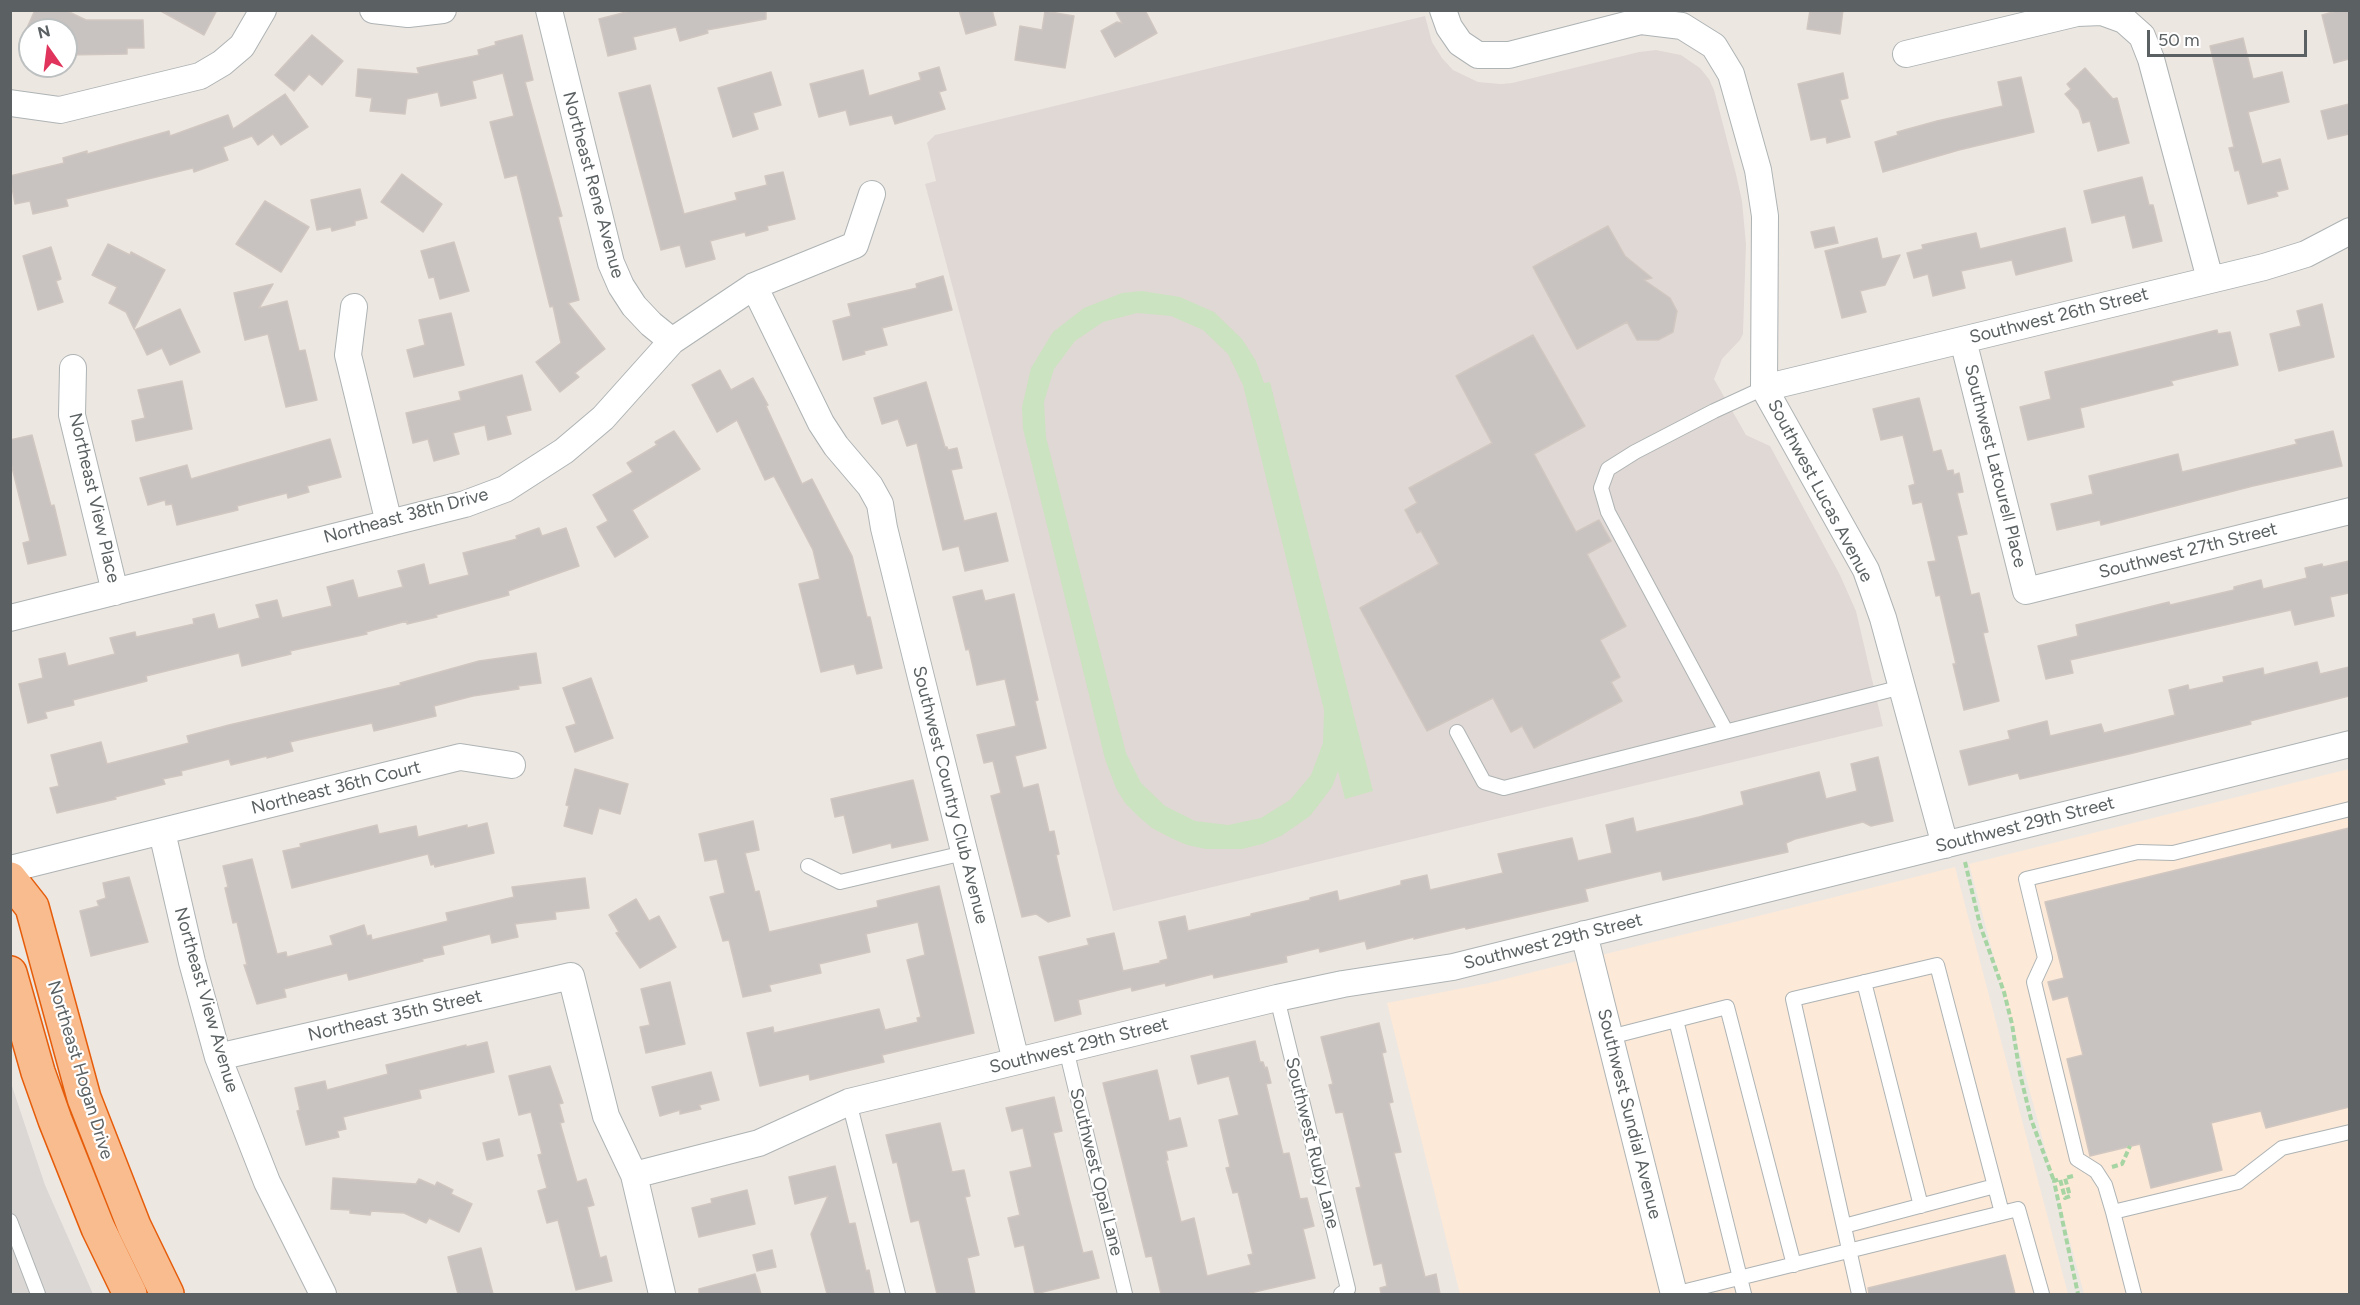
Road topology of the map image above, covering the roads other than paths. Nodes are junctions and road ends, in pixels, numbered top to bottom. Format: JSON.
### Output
{"nodes":[{"id":1,"x":263,"y":10,"type":"edge"},
{"id":2,"x":373,"y":10,"type":"edge"},
{"id":3,"x":444,"y":10,"type":"edge"},
{"id":4,"x":549,"y":10,"type":"edge"},
{"id":5,"x":1443,"y":10,"type":"edge"},
{"id":6,"x":1906,"y":54,"type":"dead end"},
{"id":7,"x":10,"y":103,"type":"edge"},
{"id":8,"x":872,"y":194,"type":"dead end"},
{"id":9,"x":2349,"y":231,"type":"edge"},
{"id":10,"x":2210,"y":279,"type":"junction"},
{"id":11,"x":754,"y":286,"type":"junction"},
{"id":12,"x":354,"y":307,"type":"dead end"},
{"id":13,"x":1963,"y":340,"type":"junction"},
{"id":14,"x":672,"y":341,"type":"junction"},
{"id":15,"x":73,"y":368,"type":"dead end"},
{"id":16,"x":1764,"y":388,"type":"junction"},
{"id":17,"x":2349,"y":511,"type":"edge"},
{"id":18,"x":389,"y":523,"type":"junction"},
{"id":19,"x":2026,"y":591,"type":"joint"},
{"id":20,"x":115,"y":592,"type":"junction"},
{"id":21,"x":10,"y":618,"type":"edge"},
{"id":22,"x":1902,"y":687,"type":"junction"},
{"id":23,"x":1726,"y":731,"type":"junction"},
{"id":24,"x":1457,"y":732,"type":"dead end"},
{"id":25,"x":2349,"y":747,"type":"edge"},
{"id":26,"x":512,"y":765,"type":"dead end"},
{"id":27,"x":2349,"y":809,"type":"edge"},
{"id":28,"x":162,"y":832,"type":"junction"},
{"id":29,"x":964,"y":853,"type":"junction"},
{"id":30,"x":1950,"y":854,"type":"junction"},
{"id":31,"x":808,"y":866,"type":"dead end"},
{"id":32,"x":10,"y":869,"type":"edge"},
{"id":33,"x":10,"y":879,"type":"edge"},
{"id":34,"x":1584,"y":934,"type":"junction"},
{"id":35,"x":10,"y":973,"type":"edge"},
{"id":36,"x":1864,"y":982,"type":"junction"},
{"id":37,"x":1277,"y":998,"type":"junction"},
{"id":38,"x":1676,"y":1020,"type":"junction"},
{"id":39,"x":1610,"y":1037,"type":"junction"},
{"id":40,"x":1066,"y":1049,"type":"junction"},
{"id":41,"x":218,"y":1057,"type":"junction"},
{"id":42,"x":1016,"y":1061,"type":"junction"},
{"id":43,"x":849,"y":1102,"type":"junction"},
{"id":44,"x":2349,"y":1132,"type":"edge"},
{"id":45,"x":634,"y":1175,"type":"junction"},
{"id":46,"x":1995,"y":1186,"type":"junction"},
{"id":47,"x":1921,"y":1206,"type":"junction"},
{"id":48,"x":2113,"y":1212,"type":"junction"},
{"id":49,"x":2002,"y":1213,"type":"junction"},
{"id":50,"x":10,"y":1221,"type":"edge"},
{"id":51,"x":1844,"y":1226,"type":"junction"},
{"id":52,"x":1849,"y":1251,"type":"junction"},
{"id":53,"x":1794,"y":1265,"type":"junction"},
{"id":54,"x":1740,"y":1278,"type":"junction"},
{"id":55,"x":1345,"y":1292,"type":"edge"},
{"id":56,"x":38,"y":1294,"type":"edge"},
{"id":57,"x":130,"y":1294,"type":"edge"},
{"id":58,"x":167,"y":1294,"type":"edge"},
{"id":59,"x":323,"y":1294,"type":"edge"},
{"id":60,"x":662,"y":1294,"type":"edge"},
{"id":61,"x":898,"y":1294,"type":"edge"},
{"id":62,"x":1125,"y":1294,"type":"edge"},
{"id":63,"x":1674,"y":1294,"type":"edge"},
{"id":64,"x":1744,"y":1294,"type":"edge"},
{"id":65,"x":1859,"y":1294,"type":"edge"},
{"id":66,"x":2042,"y":1294,"type":"edge"},
{"id":67,"x":2133,"y":1294,"type":"edge"}],
"edges":[{"from":1,"to":7,"type":"street"},
{"from":2,"to":3,"type":"street"},
{"from":4,"to":14,"type":"street","name":"Northeast Rene Avenue"},
{"from":5,"to":16,"type":"street","name":"Southwest Lucas Avenue"},
{"from":6,"to":10,"type":"street"},
{"from":8,"to":11,"type":"street","name":"Northeast 38th Drive"},
{"from":9,"to":10,"type":"street","name":"Southwest 26th Street"},
{"from":10,"to":13,"type":"street","name":"Southwest 26th Street"},
{"from":11,"to":14,"type":"street","name":"Northeast 38th Drive"},
{"from":11,"to":29,"type":"street","name":"Southwest Country Club Avenue"},
{"from":12,"to":18,"type":"street"},
{"from":13,"to":16,"type":"street","name":"Southwest 26th Street"},
{"from":13,"to":19,"type":"street","name":"Southwest Latourell Place"},
{"from":14,"to":18,"type":"street","name":"Northeast 38th Drive"},
{"from":15,"to":20,"type":"street","name":"Northeast View Place"},
{"from":16,"to":22,"type":"street","name":"Southwest Lucas Avenue"},
{"from":16,"to":23,"type":"lane"},
{"from":17,"to":19,"type":"street","name":"Southwest 27th Street"},
{"from":18,"to":20,"type":"street","name":"Northeast 38th Drive"},
{"from":20,"to":21,"type":"street","name":"Northeast 38th Drive"},
{"from":22,"to":23,"type":"lane"},
{"from":22,"to":30,"type":"street","name":"Southwest Lucas Avenue"},
{"from":23,"to":24,"type":"lane"},
{"from":25,"to":30,"type":"street","name":"Southwest 29th Street"},
{"from":26,"to":28,"type":"street","name":"Northeast 36th Court"},
{"from":27,"to":48,"type":"lane"},
{"from":28,"to":32,"type":"street","name":"Northeast 36th Court"},
{"from":28,"to":41,"type":"street","name":"Northeast View Avenue"},
{"from":29,"to":31,"type":"lane"},
{"from":29,"to":42,"type":"street","name":"Southwest Country Club Avenue"},
{"from":30,"to":34,"type":"street","name":"Southwest 29th Street"},
{"from":33,"to":58,"type":"highway","name":"Northeast Hogan Drive"},
{"from":34,"to":37,"type":"street","name":"Southwest 29th Street"},
{"from":34,"to":39,"type":"street","name":"Southwest Sundial Avenue"},
{"from":35,"to":57,"type":"highway","name":"Northeast Hogan Drive"},
{"from":36,"to":46,"type":"lane"},
{"from":36,"to":47,"type":"lane"},
{"from":36,"to":51,"type":"lane"},
{"from":37,"to":40,"type":"street","name":"Southwest 29th Street"},
{"from":37,"to":55,"type":"lane","name":"Southwest Ruby Lane"},
{"from":38,"to":39,"type":"lane"},
{"from":38,"to":53,"type":"lane"},
{"from":38,"to":54,"type":"lane"},
{"from":39,"to":63,"type":"street","name":"Southwest Sundial Avenue"},
{"from":40,"to":42,"type":"street","name":"Southwest 29th Street"},
{"from":40,"to":62,"type":"lane","name":"Southwest Opal Lane"},
{"from":41,"to":45,"type":"street","name":"Northeast 35th Street"},
{"from":41,"to":59,"type":"street","name":"Northeast View Avenue"},
{"from":42,"to":43,"type":"street","name":"Southwest 29th Street"},
{"from":43,"to":45,"type":"street","name":"Southwest 29th Street"},
{"from":43,"to":61,"type":"lane"},
{"from":44,"to":48,"type":"lane"},
{"from":45,"to":60,"type":"street"},
{"from":46,"to":47,"type":"lane"},
{"from":46,"to":49,"type":"lane"},
{"from":47,"to":51,"type":"lane"},
{"from":48,"to":67,"type":"lane"},
{"from":49,"to":52,"type":"lane"},
{"from":49,"to":66,"type":"lane"},
{"from":50,"to":56,"type":"lane"},
{"from":51,"to":52,"type":"lane"},
{"from":52,"to":53,"type":"lane"},
{"from":52,"to":65,"type":"lane"},
{"from":53,"to":54,"type":"lane"},
{"from":54,"to":63,"type":"lane"},
{"from":54,"to":64,"type":"lane"}]}
